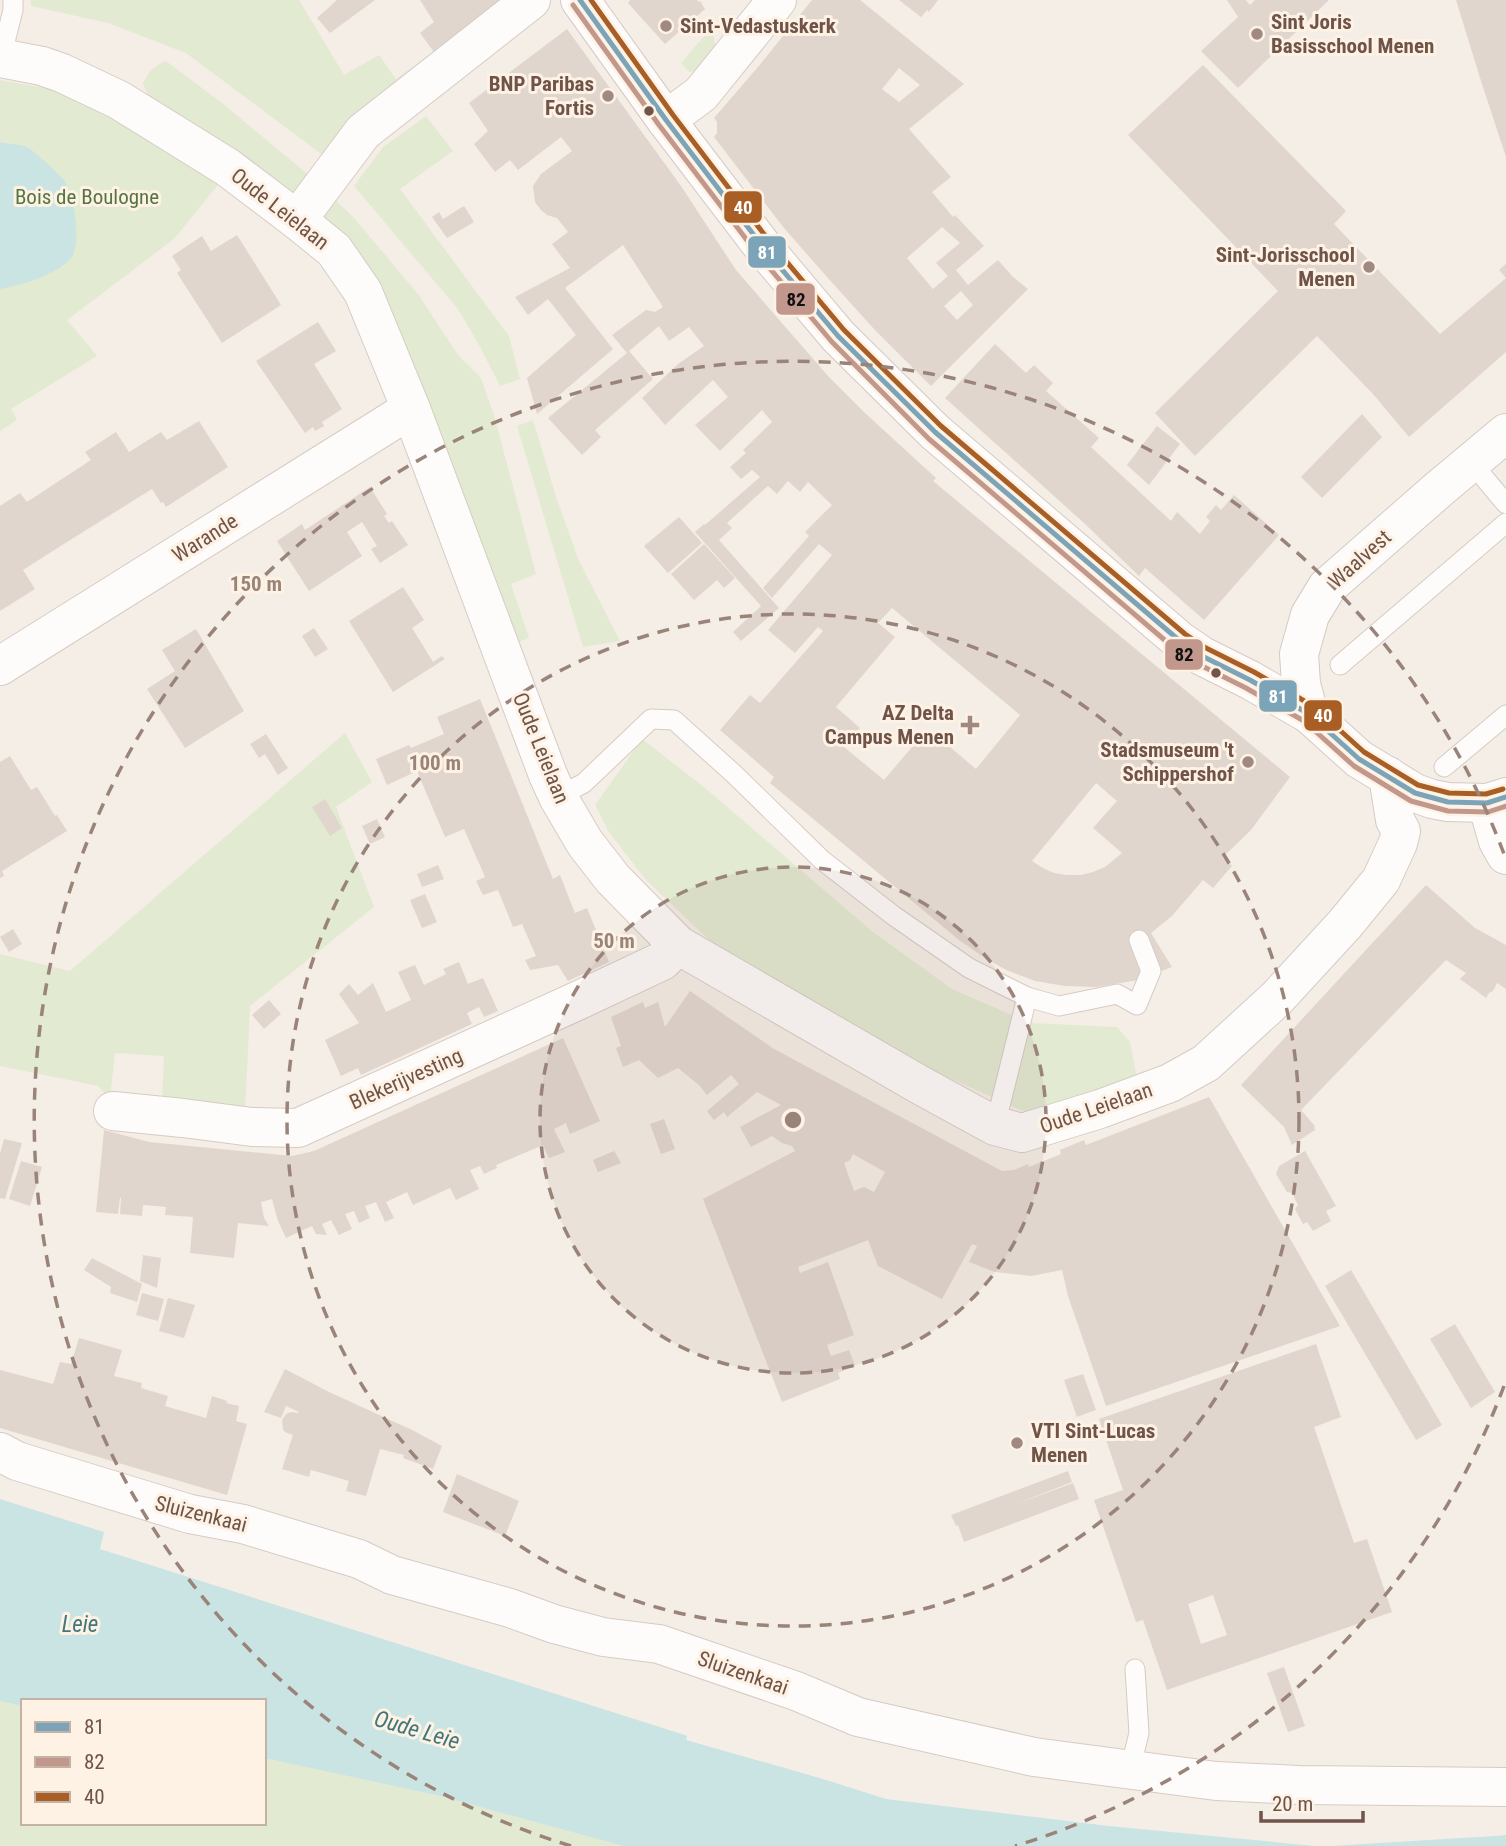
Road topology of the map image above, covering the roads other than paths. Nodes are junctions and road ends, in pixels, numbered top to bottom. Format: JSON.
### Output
{"nodes":[{"id":1,"x":13,"y":0,"type":"edge"},
{"id":2,"x":531,"y":0,"type":"edge"},
{"id":3,"x":580,"y":0,"type":"edge"},
{"id":4,"x":777,"y":0,"type":"edge"},
{"id":5,"x":0,"y":58,"type":"edge"},
{"id":6,"x":666,"y":120,"type":"junction"},
{"id":7,"x":297,"y":220,"type":"junction"},
{"id":8,"x":411,"y":409,"type":"junction"},
{"id":9,"x":1506,"y":433,"type":"edge"},
{"id":10,"x":1471,"y":462,"type":"junction"},
{"id":11,"x":1506,"y":504,"type":"edge"},
{"id":12,"x":1506,"y":523,"type":"edge"},
{"id":13,"x":1340,"y":665,"type":"dead end"},
{"id":14,"x":0,"y":666,"type":"edge"},
{"id":15,"x":1309,"y":714,"type":"junction"},
{"id":16,"x":1506,"y":715,"type":"edge"},
{"id":17,"x":1388,"y":776,"type":"junction"},
{"id":18,"x":1438,"y":783,"type":"junction"},
{"id":19,"x":558,"y":797,"type":"junction"},
{"id":20,"x":1496,"y":800,"type":"edge"},
{"id":21,"x":1401,"y":831,"type":"junction"},
{"id":22,"x":1506,"y":855,"type":"edge"},
{"id":23,"x":1139,"y":940,"type":"dead end"},
{"id":24,"x":678,"y":945,"type":"junction"},
{"id":25,"x":1027,"y":997,"type":"junction"},
{"id":26,"x":113,"y":1111,"type":"dead end"},
{"id":27,"x":995,"y":1126,"type":"junction"},
{"id":28,"x":0,"y":1452,"type":"edge"},
{"id":29,"x":1135,"y":1668,"type":"dead end"},
{"id":30,"x":1130,"y":1770,"type":"junction"},
{"id":31,"x":1506,"y":1787,"type":"edge"}],
"edges":[{"from":1,"to":5,"type":"lane"},
{"from":2,"to":7,"type":"street"},
{"from":3,"to":6,"type":"street"},
{"from":4,"to":6,"type":"street"},
{"from":5,"to":7,"type":"street","name":"Oude Leielaan"},
{"from":6,"to":15,"type":"street"},
{"from":7,"to":8,"type":"street","name":"Oude Leielaan"},
{"from":8,"to":14,"type":"street","name":"Warande"},
{"from":8,"to":19,"type":"street","name":"Oude Leielaan"},
{"from":9,"to":10,"type":"street","name":"Waalvest"},
{"from":10,"to":11,"type":"lane"},
{"from":10,"to":15,"type":"street","name":"Waalvest"},
{"from":12,"to":13,"type":"lane"},
{"from":15,"to":17,"type":"street"},
{"from":16,"to":18,"type":"lane"},
{"from":17,"to":18,"type":"street"},
{"from":17,"to":21,"type":"street"},
{"from":18,"to":20,"type":"street"},
{"from":18,"to":21,"type":"street","name":"Oude Leielaan"},
{"from":19,"to":24,"type":"street","name":"Oude Leielaan"},
{"from":19,"to":25,"type":"lane"},
{"from":20,"to":22,"type":"street"},
{"from":21,"to":27,"type":"street","name":"Oude Leielaan"},
{"from":23,"to":25,"type":"lane"},
{"from":24,"to":26,"type":"street","name":"Blekerijvesting"},
{"from":24,"to":27,"type":"street","name":"Oude Leielaan"},
{"from":25,"to":27,"type":"lane"},
{"from":28,"to":30,"type":"street","name":"Sluizenkaai"},
{"from":29,"to":30,"type":"lane"},
{"from":30,"to":31,"type":"street","name":"Sluizenkaai"}]}
